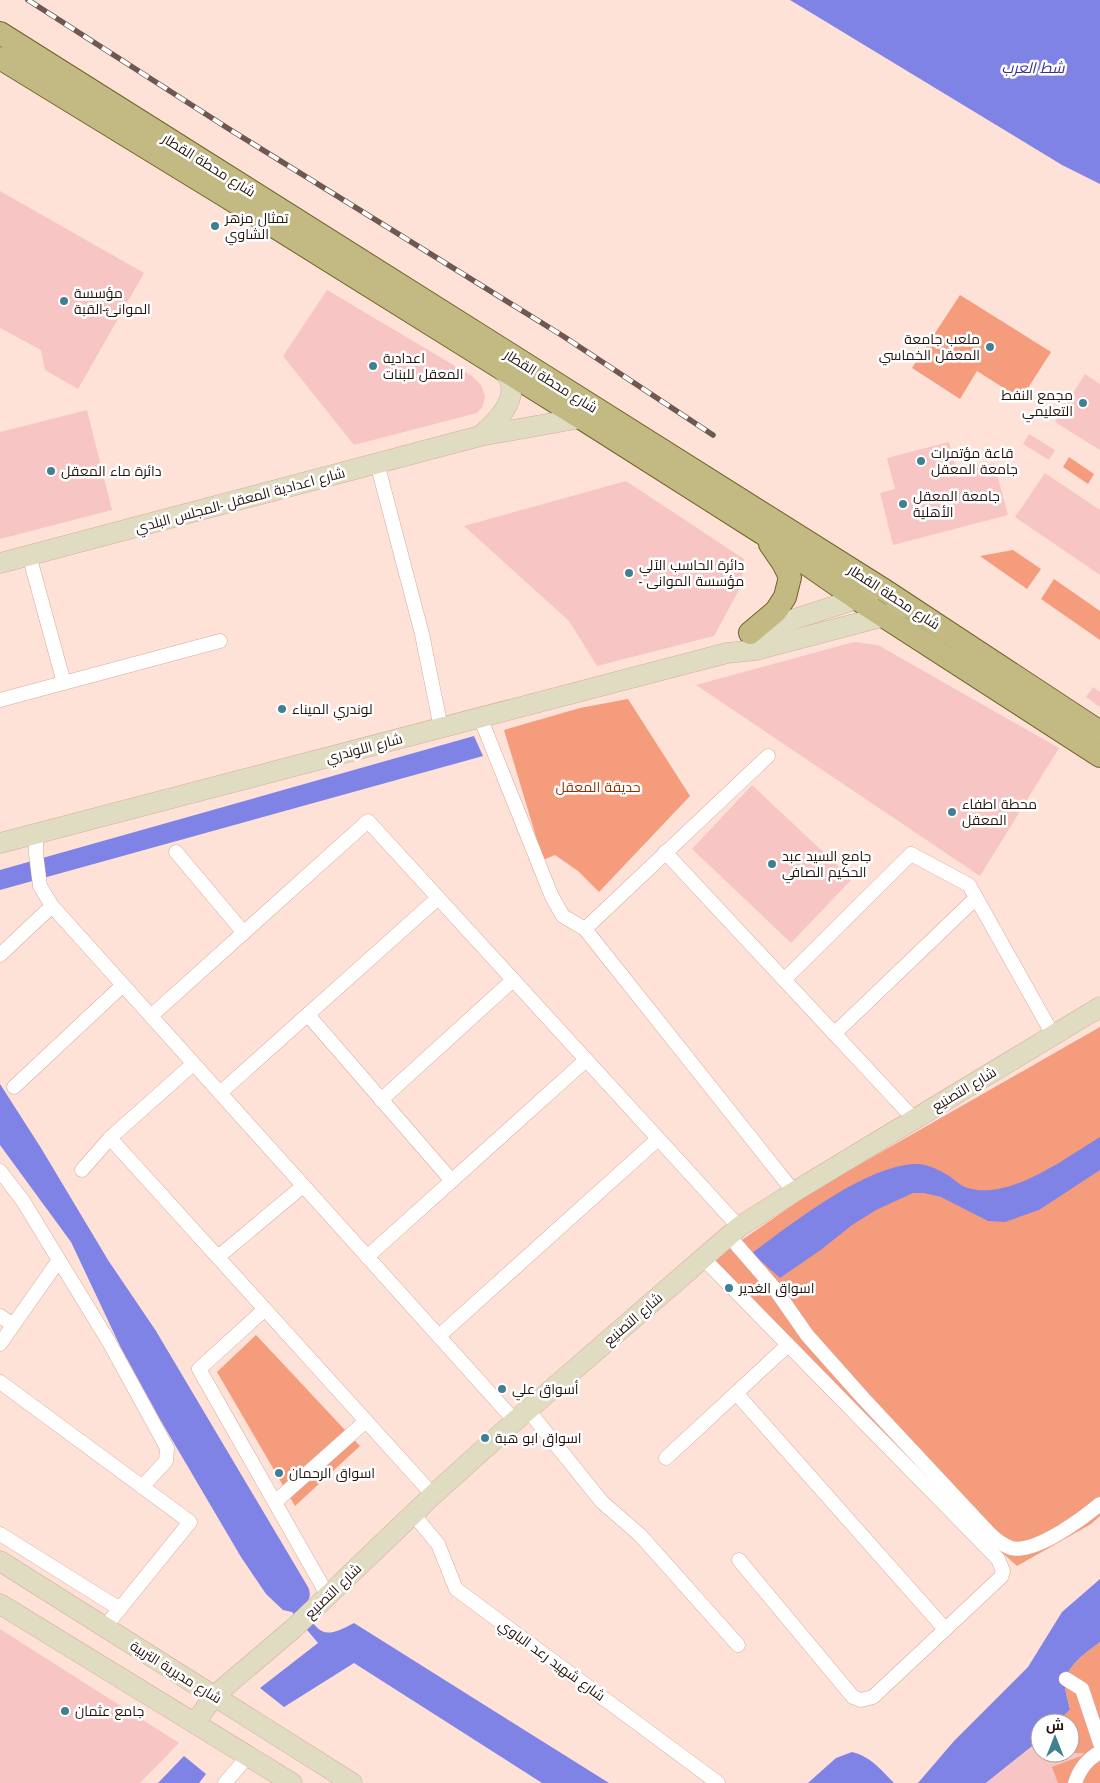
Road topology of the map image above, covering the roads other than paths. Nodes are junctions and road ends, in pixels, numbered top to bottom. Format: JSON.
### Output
{"nodes":[{"id":1,"x":0,"y":33,"type":"edge"},
{"id":2,"x":0,"y":58,"type":"edge"},
{"id":3,"x":498,"y":366,"type":"junction"},
{"id":4,"x":581,"y":418,"type":"junction"},
{"id":5,"x":480,"y":436,"type":"junction"},
{"id":6,"x":377,"y":464,"type":"junction"},
{"id":7,"x":762,"y":533,"type":"junction"},
{"id":8,"x":30,"y":555,"type":"junction"},
{"id":9,"x":0,"y":563,"type":"edge"},
{"id":10,"x":884,"y":590,"type":"junction"},
{"id":11,"x":857,"y":599,"type":"junction"},
{"id":12,"x":908,"y":607,"type":"junction"},
{"id":13,"x":885,"y":616,"type":"junction"},
{"id":14,"x":750,"y":633,"type":"junction"},
{"id":15,"x":220,"y":641,"type":"dead end"},
{"id":16,"x":727,"y":653,"type":"junction"},
{"id":17,"x":64,"y":683,"type":"junction"},
{"id":18,"x":1021,"y":691,"type":"junction"},
{"id":19,"x":0,"y":700,"type":"edge"},
{"id":20,"x":480,"y":717,"type":"junction"},
{"id":21,"x":441,"y":728,"type":"junction"},
{"id":22,"x":1100,"y":732,"type":"edge"},
{"id":23,"x":768,"y":756,"type":"dead end"},
{"id":24,"x":1100,"y":756,"type":"edge"},
{"id":25,"x":36,"y":833,"type":"junction"},
{"id":26,"x":0,"y":843,"type":"edge"},
{"id":27,"x":176,"y":852,"type":"dead end"},
{"id":28,"x":665,"y":852,"type":"junction"},
{"id":29,"x":438,"y":898,"type":"junction"},
{"id":30,"x":976,"y":898,"type":"junction"},
{"id":31,"x":52,"y":906,"type":"junction"},
{"id":32,"x":584,"y":930,"type":"junction"},
{"id":33,"x":244,"y":932,"type":"junction"},
{"id":34,"x":0,"y":956,"type":"edge"},
{"id":35,"x":513,"y":980,"type":"junction"},
{"id":36,"x":784,"y":980,"type":"junction"},
{"id":37,"x":123,"y":985,"type":"junction"},
{"id":38,"x":1100,"y":1007,"type":"edge"},
{"id":39,"x":308,"y":1015,"type":"junction"},
{"id":40,"x":151,"y":1016,"type":"junction"},
{"id":41,"x":834,"y":1034,"type":"junction"},
{"id":42,"x":1053,"y":1036,"type":"junction"},
{"id":43,"x":586,"y":1060,"type":"junction"},
{"id":44,"x":193,"y":1064,"type":"junction"},
{"id":45,"x":14,"y":1087,"type":"dead end"},
{"id":46,"x":220,"y":1093,"type":"junction"},
{"id":47,"x":381,"y":1100,"type":"junction"},
{"id":48,"x":914,"y":1119,"type":"junction"},
{"id":49,"x":110,"y":1138,"type":"junction"},
{"id":50,"x":658,"y":1139,"type":"junction"},
{"id":51,"x":82,"y":1170,"type":"dead end"},
{"id":52,"x":0,"y":1171,"type":"edge"},
{"id":53,"x":452,"y":1181,"type":"junction"},
{"id":54,"x":303,"y":1186,"type":"junction"},
{"id":55,"x":794,"y":1192,"type":"junction"},
{"id":56,"x":734,"y":1232,"type":"junction"},
{"id":57,"x":218,"y":1257,"type":"junction"},
{"id":58,"x":367,"y":1257,"type":"junction"},
{"id":59,"x":703,"y":1258,"type":"junction"},
{"id":60,"x":59,"y":1260,"type":"junction"},
{"id":61,"x":265,"y":1309,"type":"junction"},
{"id":62,"x":0,"y":1316,"type":"edge"},
{"id":63,"x":13,"y":1325,"type":"junction"},
{"id":64,"x":438,"y":1336,"type":"junction"},
{"id":65,"x":0,"y":1344,"type":"edge"},
{"id":66,"x":788,"y":1345,"type":"junction"},
{"id":67,"x":0,"y":1382,"type":"edge"},
{"id":68,"x":736,"y":1393,"type":"junction"},
{"id":69,"x":522,"y":1416,"type":"junction"},
{"id":70,"x":366,"y":1421,"type":"junction"},
{"id":71,"x":666,"y":1458,"type":"dead end"},
{"id":72,"x":142,"y":1487,"type":"junction"},
{"id":73,"x":433,"y":1495,"type":"junction"},
{"id":74,"x":275,"y":1502,"type":"junction"},
{"id":75,"x":1100,"y":1504,"type":"edge"},
{"id":76,"x":413,"y":1514,"type":"junction"},
{"id":77,"x":0,"y":1534,"type":"edge"},
{"id":78,"x":0,"y":1560,"type":"edge"},
{"id":79,"x":738,"y":1560,"type":"dead end"},
{"id":80,"x":328,"y":1596,"type":"junction"},
{"id":81,"x":0,"y":1604,"type":"edge"},
{"id":82,"x":120,"y":1609,"type":"junction"},
{"id":83,"x":105,"y":1627,"type":"junction"},
{"id":84,"x":945,"y":1629,"type":"junction"},
{"id":85,"x":738,"y":1645,"type":"dead end"},
{"id":86,"x":1066,"y":1679,"type":"dead end"},
{"id":87,"x":214,"y":1696,"type":"junction"},
{"id":88,"x":195,"y":1723,"type":"junction"},
{"id":89,"x":1100,"y":1743,"type":"edge"},
{"id":90,"x":1100,"y":1752,"type":"edge"},
{"id":91,"x":248,"y":1756,"type":"junction"},
{"id":92,"x":1072,"y":1782,"type":"edge"},
{"id":93,"x":225,"y":1783,"type":"edge"},
{"id":94,"x":292,"y":1783,"type":"edge"},
{"id":95,"x":352,"y":1783,"type":"edge"},
{"id":96,"x":718,"y":1783,"type":"edge"}],
"edges":[{"from":1,"to":10,"type":"main road","name":"شارع محطة القطار"},
{"from":2,"to":3,"type":"main road","name":"شارع محطة القطار"},
{"from":3,"to":4,"type":"main road","name":"شارع محطة القطار"},
{"from":3,"to":5,"type":"main road"},
{"from":4,"to":5,"type":"main road","name":"شارع اعدادية المعقل -المجلس البلدي"},
{"from":4,"to":7,"type":"main road","name":"شارع محطة القطار"},
{"from":5,"to":6,"type":"main road","name":"شارع اعدادية المعقل -المجلس البلدي"},
{"from":6,"to":8,"type":"main road","name":"شارع اعدادية المعقل -المجلس البلدي"},
{"from":6,"to":21,"type":"street"},
{"from":7,"to":11,"type":"main road","name":"شارع محطة القطار"},
{"from":7,"to":14,"type":"main road"},
{"from":8,"to":9,"type":"main road","name":"شارع اعدادية المعقل -المجلس البلدي"},
{"from":8,"to":17,"type":"street"},
{"from":10,"to":11,"type":"main road"},
{"from":10,"to":12,"type":"main road","name":"شارع محطة القطار"},
{"from":11,"to":13,"type":"main road","name":"شارع محطة القطار"},
{"from":11,"to":14,"type":"main road"},
{"from":12,"to":13,"type":"main road","name":"شارع اللوندري"},
{"from":12,"to":18,"type":"main road","name":"شارع محطة القطار"},
{"from":13,"to":16,"type":"main road","name":"شارع اللوندري"},
{"from":13,"to":18,"type":"main road","name":"شارع محطة القطار"},
{"from":14,"to":16,"type":"main road"},
{"from":15,"to":17,"type":"street"},
{"from":16,"to":20,"type":"main road","name":"شارع اللوندري"},
{"from":17,"to":19,"type":"street"},
{"from":18,"to":22,"type":"main road","name":"شارع محطة القطار"},
{"from":18,"to":24,"type":"main road","name":"شارع محطة القطار"},
{"from":20,"to":21,"type":"main road","name":"شارع اللوندري"},
{"from":20,"to":32,"type":"street"},
{"from":21,"to":25,"type":"main road","name":"شارع اللوندري"},
{"from":23,"to":28,"type":"street"},
{"from":25,"to":26,"type":"main road","name":"شارع اللوندري"},
{"from":25,"to":31,"type":"street"},
{"from":27,"to":33,"type":"street"},
{"from":28,"to":32,"type":"street"},
{"from":28,"to":36,"type":"street"},
{"from":29,"to":33,"type":"street"},
{"from":29,"to":35,"type":"street"},
{"from":29,"to":39,"type":"street"},
{"from":30,"to":36,"type":"street"},
{"from":30,"to":41,"type":"street"},
{"from":30,"to":42,"type":"street"},
{"from":31,"to":34,"type":"street"},
{"from":31,"to":37,"type":"street"},
{"from":32,"to":55,"type":"street"},
{"from":33,"to":40,"type":"street"},
{"from":35,"to":43,"type":"street"},
{"from":35,"to":47,"type":"street"},
{"from":36,"to":41,"type":"street"},
{"from":37,"to":40,"type":"street"},
{"from":37,"to":45,"type":"street"},
{"from":38,"to":42,"type":"main road","name":"شارع التصنيع"},
{"from":39,"to":46,"type":"street"},
{"from":39,"to":47,"type":"street"},
{"from":40,"to":44,"type":"street"},
{"from":41,"to":48,"type":"street"},
{"from":42,"to":48,"type":"main road","name":"شارع التصنيع"},
{"from":43,"to":50,"type":"street"},
{"from":43,"to":53,"type":"street"},
{"from":44,"to":46,"type":"street"},
{"from":44,"to":49,"type":"street"},
{"from":46,"to":54,"type":"street"},
{"from":47,"to":53,"type":"street"},
{"from":48,"to":55,"type":"main road","name":"شارع التصنيع"},
{"from":49,"to":51,"type":"street"},
{"from":49,"to":57,"type":"street"},
{"from":50,"to":56,"type":"street"},
{"from":50,"to":64,"type":"street"},
{"from":52,"to":60,"type":"street"},
{"from":53,"to":58,"type":"street"},
{"from":54,"to":57,"type":"street"},
{"from":54,"to":58,"type":"street"},
{"from":55,"to":56,"type":"main road","name":"شارع التصنيع"},
{"from":56,"to":59,"type":"main road","name":"شارع التصنيع"},
{"from":56,"to":75,"type":"street"},
{"from":57,"to":61,"type":"street"},
{"from":58,"to":64,"type":"street"},
{"from":59,"to":66,"type":"street"},
{"from":59,"to":69,"type":"main road","name":"شارع التصنيع"},
{"from":60,"to":63,"type":"street"},
{"from":60,"to":72,"type":"street"},
{"from":61,"to":70,"type":"street"},
{"from":61,"to":74,"type":"street"},
{"from":62,"to":63,"type":"street"},
{"from":63,"to":65,"type":"street"},
{"from":64,"to":69,"type":"street"},
{"from":66,"to":68,"type":"street"},
{"from":66,"to":84,"type":"street"},
{"from":67,"to":72,"type":"street"},
{"from":68,"to":71,"type":"street"},
{"from":68,"to":84,"type":"street"},
{"from":69,"to":73,"type":"main road","name":"شارع التصنيع"},
{"from":69,"to":85,"type":"street"},
{"from":70,"to":73,"type":"street"},
{"from":70,"to":74,"type":"street"},
{"from":72,"to":82,"type":"street"},
{"from":73,"to":76,"type":"main road","name":"شارع التصنيع"},
{"from":74,"to":80,"type":"street"},
{"from":76,"to":80,"type":"main road","name":"شارع التصنيع"},
{"from":76,"to":96,"type":"street","name":"شارع شهيد رعد الباوي"},
{"from":77,"to":82,"type":"street"},
{"from":78,"to":83,"type":"main road","name":"شارع مديرية التربية"},
{"from":79,"to":84,"type":"street"},
{"from":80,"to":87,"type":"main road","name":"شارع التصنيع"},
{"from":81,"to":88,"type":"main road"},
{"from":82,"to":83,"type":"street"},
{"from":83,"to":87,"type":"main road","name":"شارع مديرية التربية"},
{"from":86,"to":89,"type":"street"},
{"from":87,"to":88,"type":"main road","name":"شارع التصنيع"},
{"from":87,"to":95,"type":"main road","name":"شارع مديرية التربية"},
{"from":88,"to":91,"type":"main road"},
{"from":90,"to":92,"type":"street"},
{"from":91,"to":93,"type":"street"},
{"from":91,"to":94,"type":"main road"}]}
